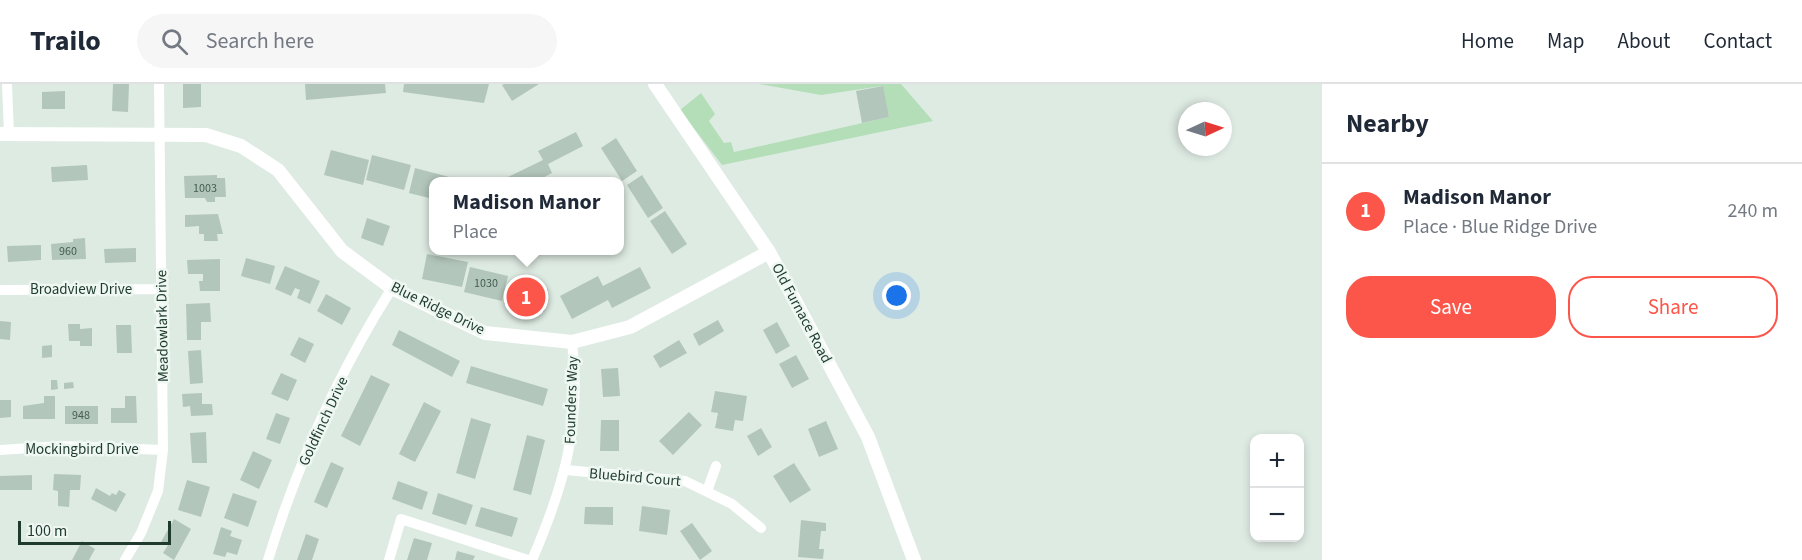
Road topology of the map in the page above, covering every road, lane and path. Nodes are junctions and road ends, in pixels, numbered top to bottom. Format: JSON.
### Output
{"nodes":[{"id":1,"x":7,"y":84,"type":"edge"},
{"id":2,"x":159,"y":84,"type":"edge"},
{"id":3,"x":655,"y":84,"type":"edge"},
{"id":4,"x":160,"y":133,"type":"junction"},
{"id":5,"x":4,"y":134,"type":"edge"},
{"id":6,"x":770,"y":252,"type":"junction"},
{"id":7,"x":392,"y":288,"type":"junction"},
{"id":8,"x":162,"y":289,"type":"junction"},
{"id":9,"x":0,"y":290,"type":"edge"},
{"id":10,"x":572,"y":342,"type":"junction"},
{"id":11,"x":0,"y":450,"type":"edge"},
{"id":12,"x":164,"y":450,"type":"junction"},
{"id":13,"x":716,"y":466,"type":"dead end"},
{"id":14,"x":566,"y":470,"type":"junction"},
{"id":15,"x":707,"y":491,"type":"junction"},
{"id":16,"x":761,"y":528,"type":"dead end"},
{"id":17,"x":496,"y":555,"type":"edge"},
{"id":18,"x":125,"y":560,"type":"edge"},
{"id":19,"x":268,"y":560,"type":"edge"},
{"id":20,"x":389,"y":560,"type":"edge"},
{"id":21,"x":528,"y":560,"type":"edge"},
{"id":22,"x":532,"y":560,"type":"edge"},
{"id":23,"x":914,"y":560,"type":"edge"}],
"edges":[{"from":1,"to":5,"type":"street"},
{"from":2,"to":4,"type":"street","name":"Meadowlark Drive"},
{"from":3,"to":6,"type":"street","name":"Old Furnace Road"},
{"from":4,"to":5,"type":"street","name":"Blue Ridge Drive"},
{"from":4,"to":7,"type":"street","name":"Blue Ridge Drive"},
{"from":4,"to":8,"type":"street","name":"Meadowlark Drive"},
{"from":6,"to":10,"type":"street","name":"Blue Ridge Drive"},
{"from":6,"to":23,"type":"street","name":"Old Furnace Road"},
{"from":7,"to":10,"type":"street","name":"Blue Ridge Drive"},
{"from":7,"to":19,"type":"street","name":"Goldfinch Drive"},
{"from":8,"to":9,"type":"street","name":"Broadview Drive"},
{"from":8,"to":12,"type":"street","name":"Meadowlark Drive"},
{"from":10,"to":14,"type":"street","name":"Founders Way"},
{"from":11,"to":12,"type":"street","name":"Mockingbird Drive"},
{"from":12,"to":18,"type":"street","name":"Meadowlark Drive"},
{"from":13,"to":15,"type":"street"},
{"from":14,"to":15,"type":"street","name":"Bluebird Court"},
{"from":14,"to":22,"type":"street","name":"Founders Way"},
{"from":15,"to":16,"type":"street","name":"Bluebird Court"},
{"from":17,"to":20,"type":"street"},
{"from":17,"to":21,"type":"street"}]}
